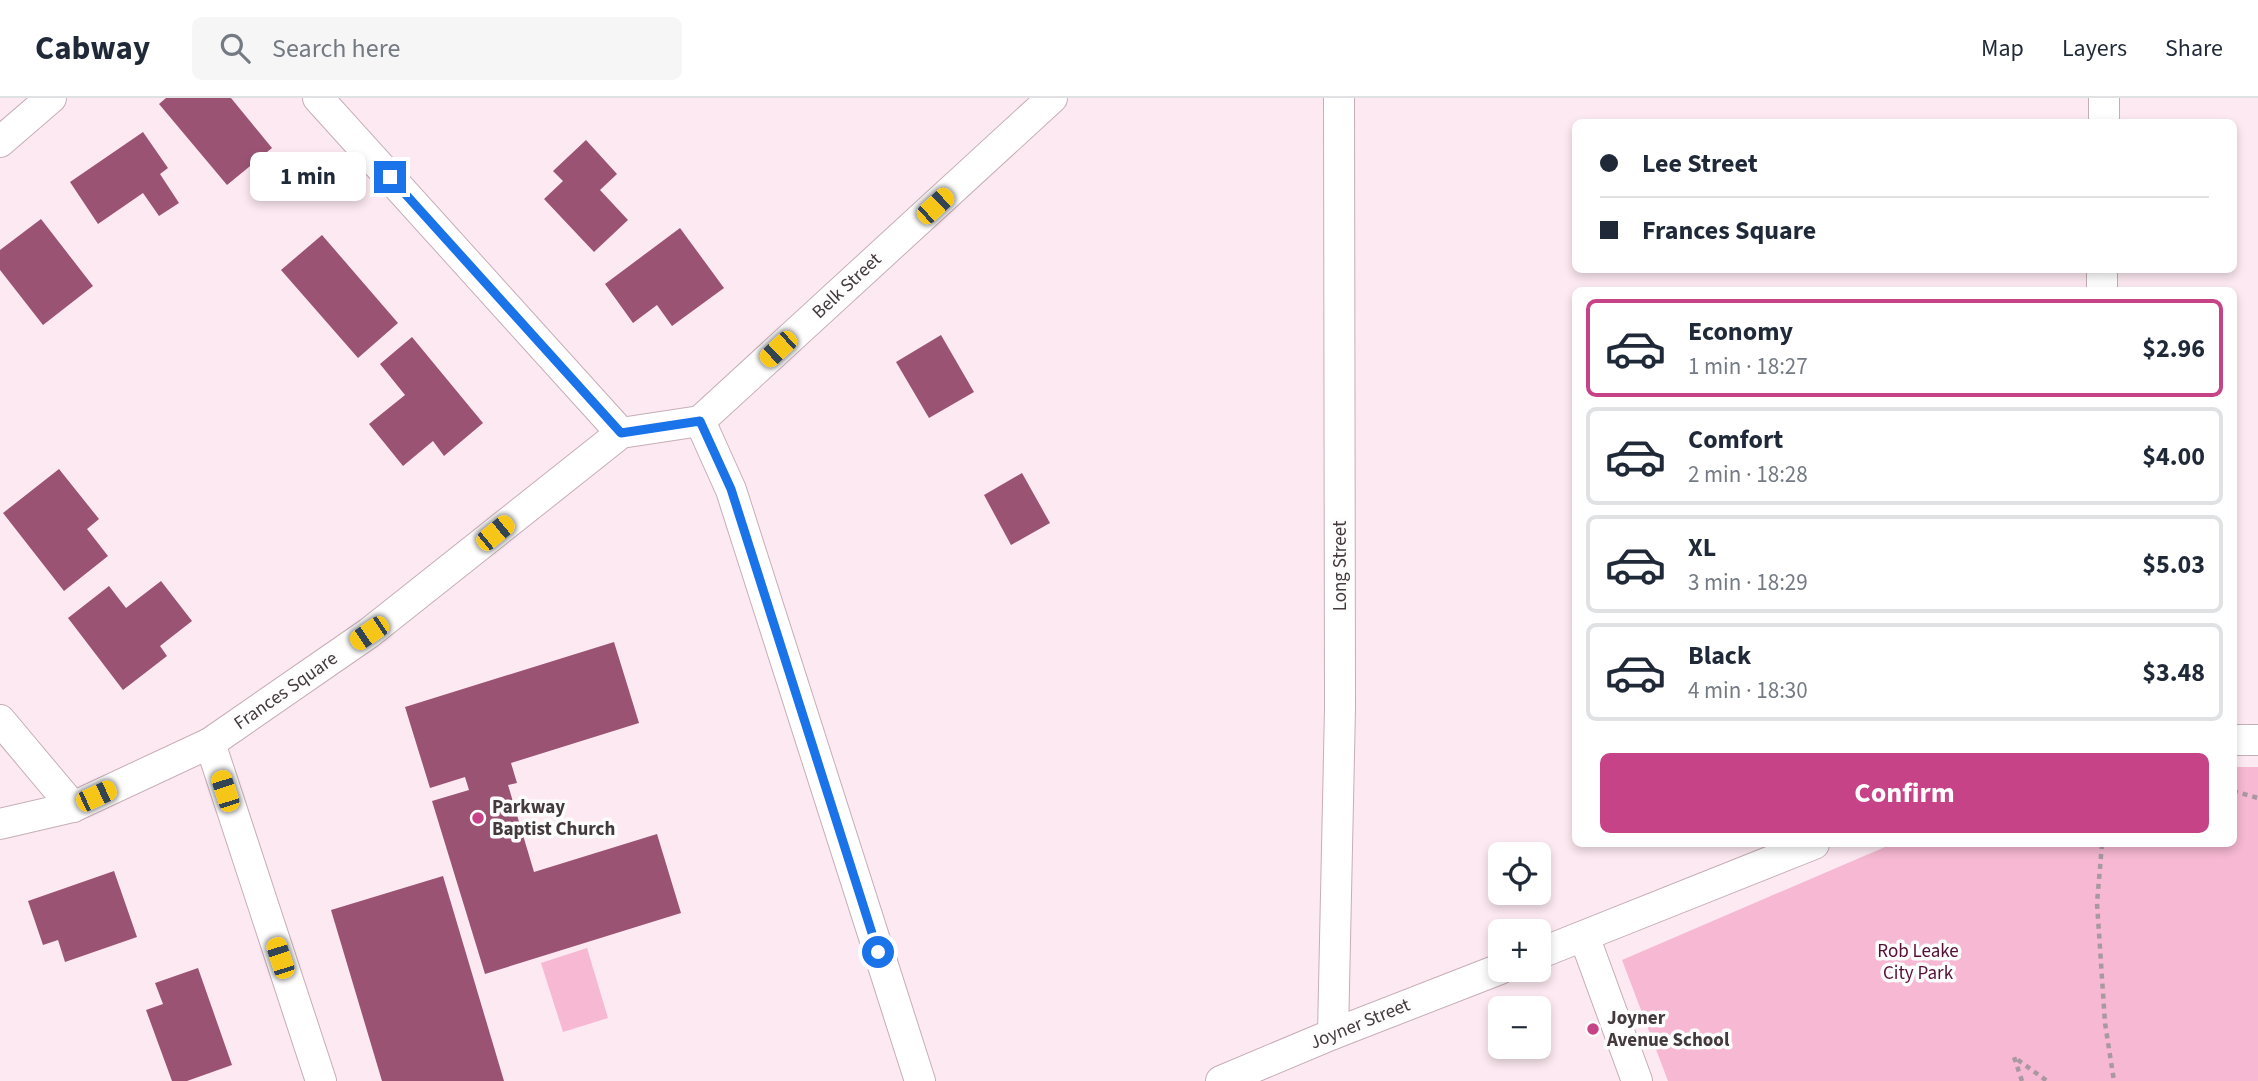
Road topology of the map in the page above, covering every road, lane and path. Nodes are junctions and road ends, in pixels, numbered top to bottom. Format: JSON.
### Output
{"nodes":[{"id":1,"x":51,"y":98,"type":"edge"},
{"id":2,"x":318,"y":98,"type":"edge"},
{"id":3,"x":1052,"y":98,"type":"edge"},
{"id":4,"x":1339,"y":98,"type":"edge"},
{"id":5,"x":2104,"y":98,"type":"edge"},
{"id":6,"x":2104,"y":119,"type":"edge"},
{"id":7,"x":0,"y":142,"type":"edge"},
{"id":8,"x":700,"y":421,"type":"junction"},
{"id":9,"x":621,"y":433,"type":"junction"},
{"id":10,"x":0,"y":720,"type":"edge"},
{"id":11,"x":2237,"y":740,"type":"edge"},
{"id":12,"x":2258,"y":740,"type":"edge"},
{"id":13,"x":210,"y":743,"type":"junction"},
{"id":14,"x":2237,"y":792,"type":"edge"},
{"id":15,"x":2258,"y":798,"type":"edge"},
{"id":16,"x":73,"y":807,"type":"junction"},
{"id":17,"x":0,"y":824,"type":"edge"},
{"id":18,"x":1806,"y":847,"type":"edge"},
{"id":19,"x":2102,"y":847,"type":"edge"},
{"id":20,"x":1584,"y":936,"type":"junction"},
{"id":21,"x":1551,"y":949,"type":"edge"},
{"id":22,"x":1488,"y":974,"type":"edge"},
{"id":23,"x":1333,"y":1034,"type":"junction"},
{"id":24,"x":321,"y":1081,"type":"edge"},
{"id":25,"x":919,"y":1081,"type":"edge"},
{"id":26,"x":1221,"y":1081,"type":"edge"},
{"id":27,"x":1637,"y":1081,"type":"edge"},
{"id":28,"x":2022,"y":1081,"type":"edge"},
{"id":29,"x":2047,"y":1081,"type":"edge"},
{"id":30,"x":2114,"y":1081,"type":"edge"}],
"edges":[{"from":1,"to":7,"type":"street"},
{"from":2,"to":9,"type":"street"},
{"from":3,"to":8,"type":"street","name":"Belk Street"},
{"from":4,"to":23,"type":"street","name":"Long Street"},
{"from":5,"to":6,"type":"street"},
{"from":8,"to":9,"type":"street"},
{"from":8,"to":25,"type":"street"},
{"from":9,"to":13,"type":"street","name":"Frances Square"},
{"from":10,"to":16,"type":"street"},
{"from":11,"to":12,"type":"street"},
{"from":13,"to":16,"type":"street","name":"Frances Square"},
{"from":13,"to":24,"type":"street"},
{"from":14,"to":15,"type":"path"},
{"from":16,"to":17,"type":"street","name":"Frances Square"},
{"from":18,"to":20,"type":"street"},
{"from":19,"to":30,"type":"path"},
{"from":20,"to":21,"type":"street"},
{"from":20,"to":27,"type":"street"},
{"from":22,"to":23,"type":"street","name":"Joyner Street"},
{"from":23,"to":26,"type":"street","name":"Joyner Street"},
{"from":28,"to":29,"type":"path"}]}
